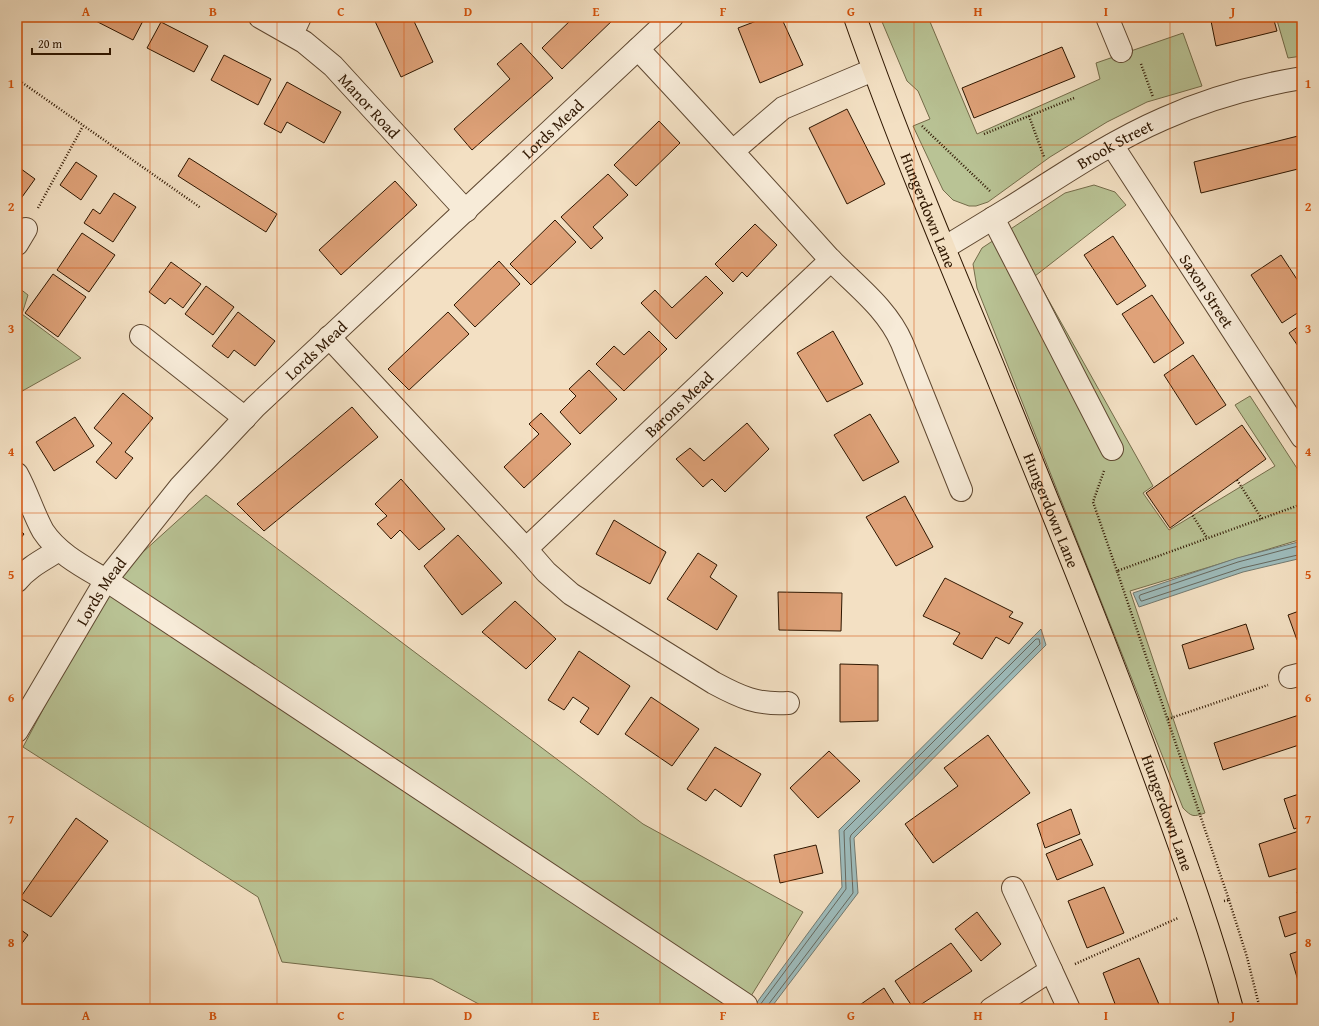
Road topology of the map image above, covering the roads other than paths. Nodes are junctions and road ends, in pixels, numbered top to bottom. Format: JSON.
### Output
{"nodes":[{"id":1,"x":260,"y":17,"type":"edge"},
{"id":2,"x":672,"y":17,"type":"edge"},
{"id":3,"x":855,"y":17,"type":"edge"},
{"id":4,"x":1107,"y":17,"type":"edge"},
{"id":5,"x":296,"y":26,"type":"edge"},
{"id":6,"x":638,"y":49,"type":"junction"},
{"id":7,"x":1121,"y":51,"type":"road end"},
{"id":8,"x":873,"y":70,"type":"junction"},
{"id":9,"x":1302,"y":78,"type":"edge"},
{"id":10,"x":1112,"y":145,"type":"junction"},
{"id":11,"x":733,"y":151,"type":"junction"},
{"id":12,"x":466,"y":211,"type":"junction"},
{"id":13,"x":1001,"y":213,"type":"junction"},
{"id":14,"x":944,"y":248,"type":"junction"},
{"id":15,"x":831,"y":260,"type":"junction"},
{"id":16,"x":141,"y":336,"type":"dead end"},
{"id":17,"x":329,"y":337,"type":"junction"},
{"id":18,"x":245,"y":418,"type":"junction"},
{"id":19,"x":1302,"y":437,"type":"edge"},
{"id":20,"x":1112,"y":449,"type":"road end"},
{"id":21,"x":17,"y":474,"type":"edge"},
{"id":22,"x":961,"y":490,"type":"dead end"},
{"id":23,"x":526,"y":549,"type":"junction"},
{"id":24,"x":59,"y":550,"type":"junction"},
{"id":25,"x":106,"y":580,"type":"junction"},
{"id":26,"x":17,"y":581,"type":"edge"},
{"id":27,"x":788,"y":702,"type":"dead end"},
{"id":28,"x":17,"y":731,"type":"edge"},
{"id":29,"x":1013,"y":888,"type":"dead end"},
{"id":30,"x":1052,"y":972,"type":"junction"},
{"id":31,"x":746,"y":1005,"type":"dead end"},
{"id":32,"x":991,"y":1009,"type":"edge"},
{"id":33,"x":1069,"y":1009,"type":"edge"},
{"id":34,"x":1232,"y":1009,"type":"edge"}],
"edges":[{"from":1,"to":5,"type":"street","name":"Manor Road"},
{"from":2,"to":6,"type":"street","name":"Lords Mead"},
{"from":3,"to":8,"type":"main road","name":"Hungerdown Lane"},
{"from":4,"to":7,"type":"street"},
{"from":5,"to":12,"type":"street","name":"Manor Road"},
{"from":6,"to":11,"type":"street"},
{"from":6,"to":12,"type":"street","name":"Lords Mead"},
{"from":8,"to":11,"type":"street"},
{"from":8,"to":14,"type":"main road","name":"Hungerdown Lane"},
{"from":9,"to":10,"type":"street","name":"Brook Street"},
{"from":10,"to":13,"type":"street","name":"Brook Street"},
{"from":10,"to":19,"type":"street","name":"Saxon Street"},
{"from":11,"to":15,"type":"street"},
{"from":12,"to":17,"type":"street","name":"Lords Mead"},
{"from":13,"to":14,"type":"street","name":"Brook Street"},
{"from":13,"to":20,"type":"street"},
{"from":14,"to":34,"type":"main road","name":"Hungerdown Lane"},
{"from":15,"to":22,"type":"street"},
{"from":15,"to":23,"type":"street","name":"Barons Mead"},
{"from":16,"to":18,"type":"street"},
{"from":17,"to":18,"type":"street","name":"Lords Mead"},
{"from":17,"to":23,"type":"street"},
{"from":18,"to":25,"type":"street","name":"Lords Mead"},
{"from":21,"to":24,"type":"street"},
{"from":23,"to":27,"type":"street"},
{"from":24,"to":25,"type":"street"},
{"from":24,"to":26,"type":"street"},
{"from":25,"to":28,"type":"street","name":"Lords Mead"},
{"from":25,"to":31,"type":"street"},
{"from":29,"to":30,"type":"street"},
{"from":30,"to":32,"type":"street"},
{"from":30,"to":33,"type":"street"}]}
